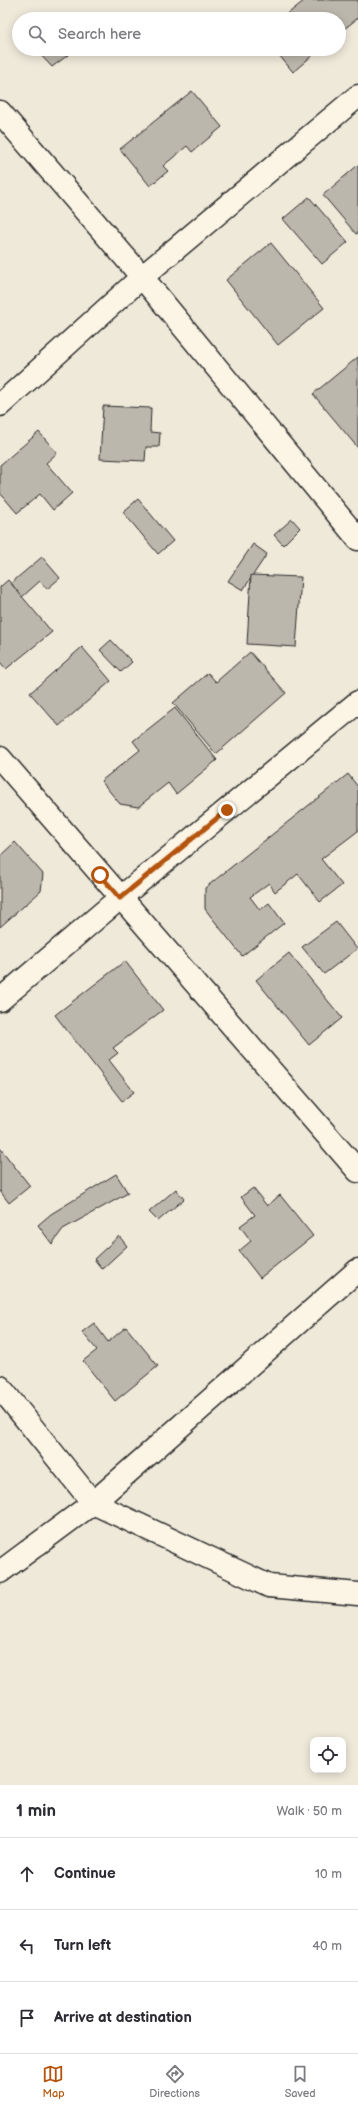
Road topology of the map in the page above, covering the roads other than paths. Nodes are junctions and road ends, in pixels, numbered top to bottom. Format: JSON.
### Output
{"nodes":[{"id":1,"x":358,"y":96,"type":"edge"},
{"id":2,"x":0,"y":112,"type":"edge"},
{"id":3,"x":142,"y":277,"type":"junction"},
{"id":4,"x":0,"y":405,"type":"edge"},
{"id":5,"x":358,"y":539,"type":"edge"},
{"id":6,"x":358,"y":702,"type":"edge"},
{"id":7,"x":0,"y":758,"type":"edge"},
{"id":8,"x":120,"y":898,"type":"junction"},
{"id":9,"x":0,"y":1000,"type":"edge"},
{"id":10,"x":358,"y":1171,"type":"edge"},
{"id":11,"x":358,"y":1270,"type":"edge"},
{"id":12,"x":0,"y":1387,"type":"edge"},
{"id":13,"x":93,"y":1502,"type":"junction"},
{"id":14,"x":0,"y":1572,"type":"edge"},
{"id":15,"x":358,"y":1594,"type":"edge"}],
"edges":[{"from":1,"to":3,"type":"main road"},
{"from":2,"to":3,"type":"main road"},
{"from":3,"to":4,"type":"main road"},
{"from":3,"to":5,"type":"main road"},
{"from":6,"to":8,"type":"main road"},
{"from":7,"to":8,"type":"main road"},
{"from":8,"to":9,"type":"main road"},
{"from":8,"to":10,"type":"main road"},
{"from":11,"to":13,"type":"main road"},
{"from":12,"to":13,"type":"main road"},
{"from":13,"to":14,"type":"main road"},
{"from":13,"to":15,"type":"main road"}]}
